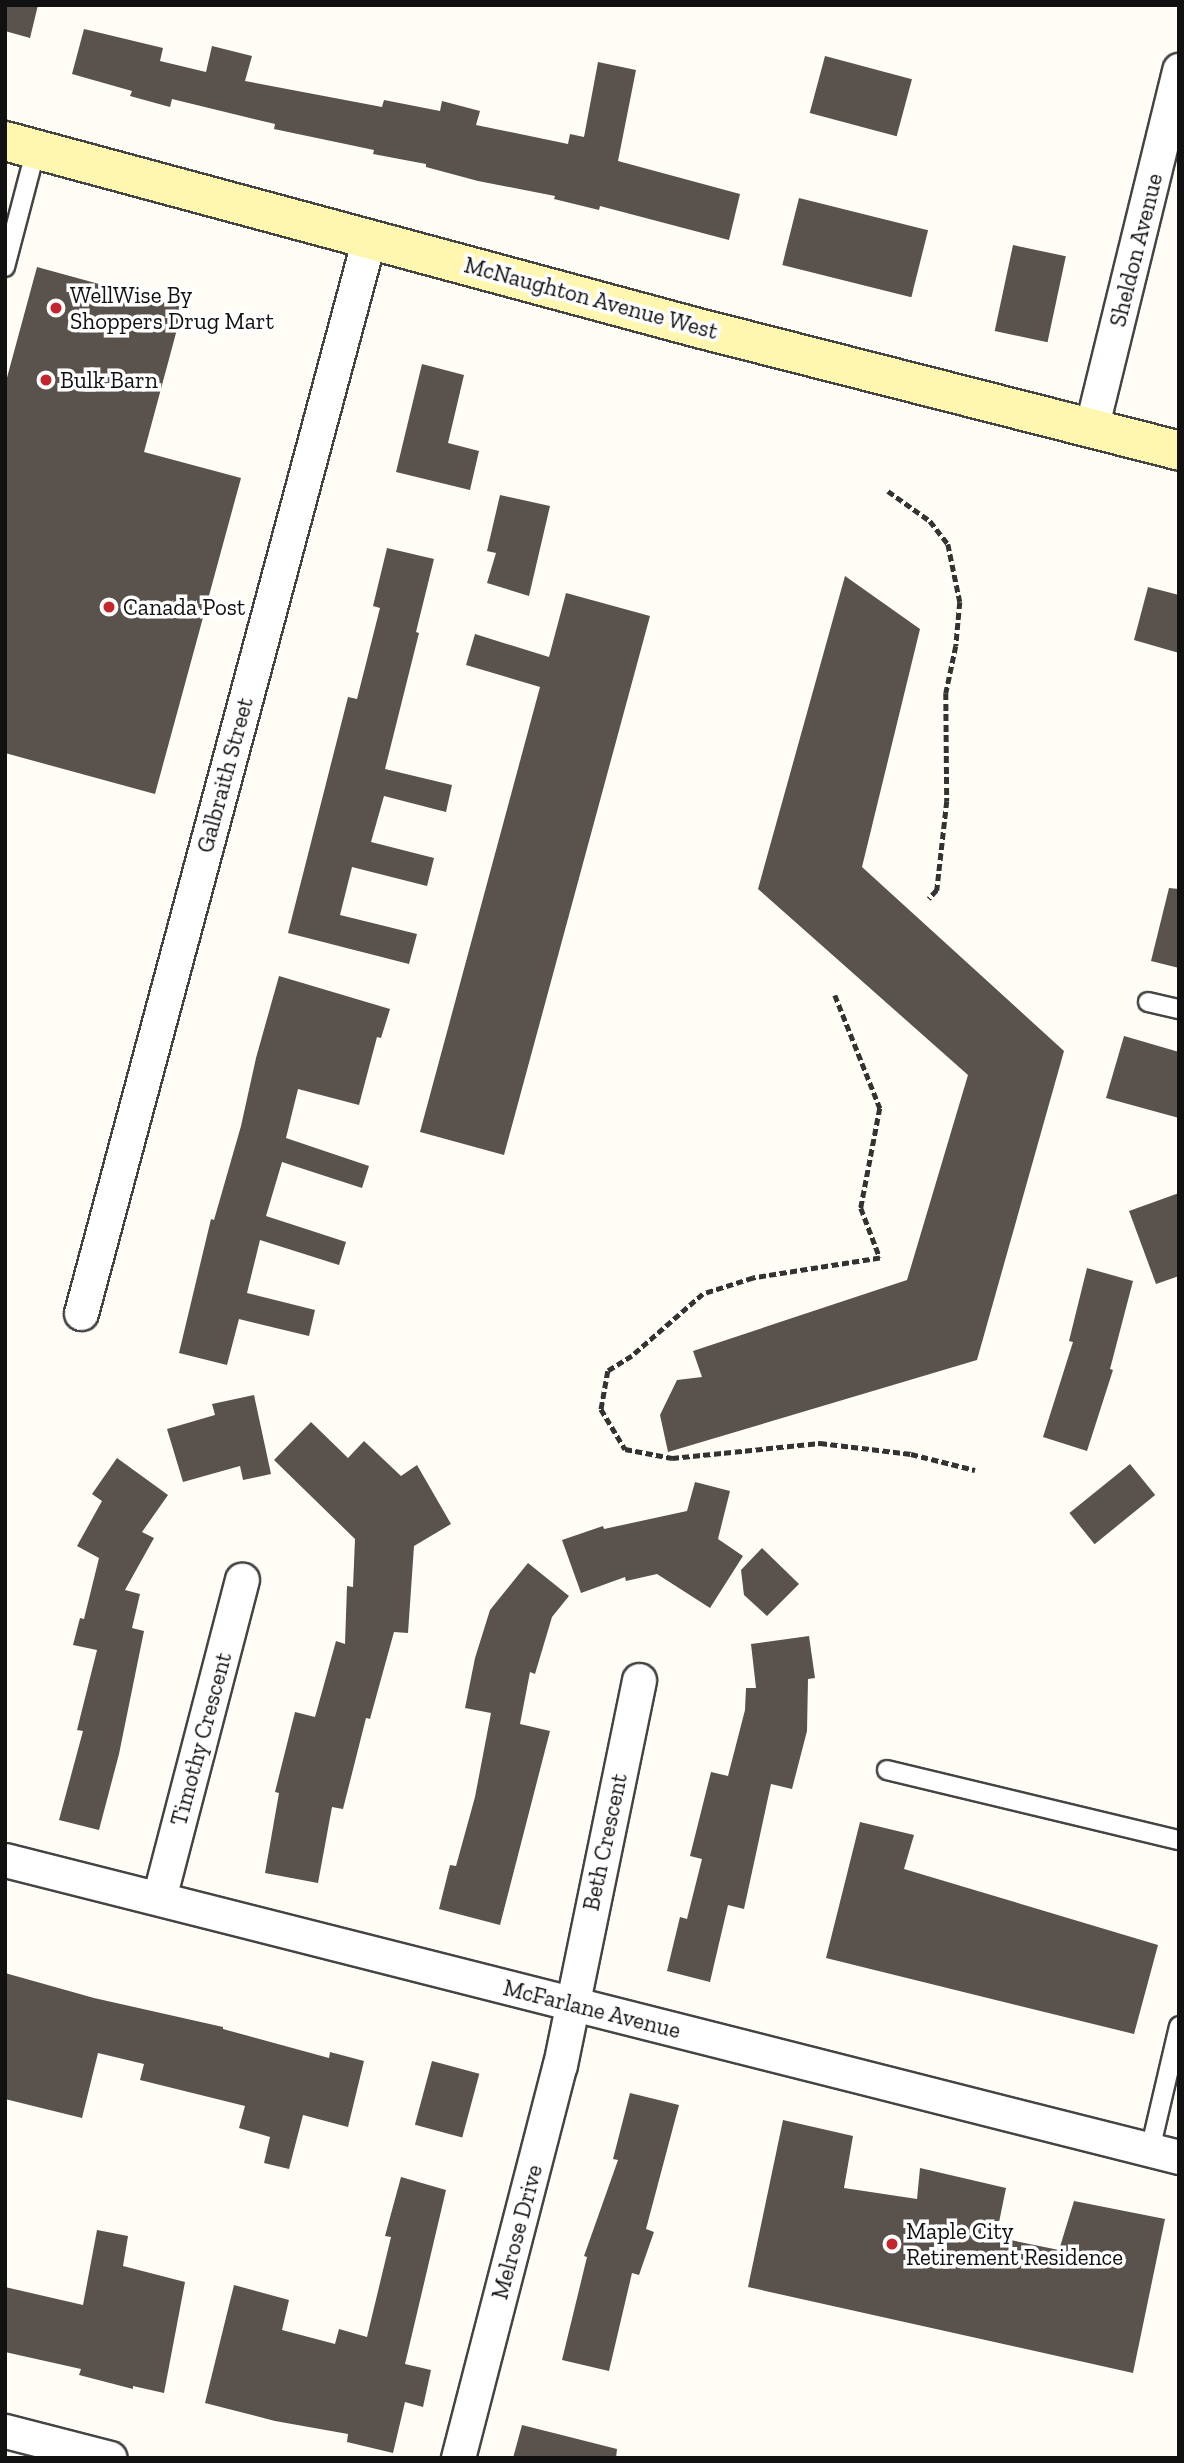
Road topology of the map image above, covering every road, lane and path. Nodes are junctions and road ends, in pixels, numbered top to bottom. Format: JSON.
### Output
{"nodes":[{"id":1,"x":1179,"y":70,"type":"edge"},
{"id":2,"x":20,"y":145,"type":"edge"},
{"id":3,"x":369,"y":238,"type":"junction"},
{"id":4,"x":5,"y":267,"type":"edge"},
{"id":5,"x":1091,"y":429,"type":"junction"},
{"id":6,"x":1179,"y":451,"type":"edge"},
{"id":7,"x":888,"y":491,"type":"dead end"},
{"id":8,"x":929,"y":900,"type":"dead end"},
{"id":9,"x":835,"y":995,"type":"dead end"},
{"id":10,"x":1148,"y":1002,"type":"dead end"},
{"id":11,"x":1179,"y":1009,"type":"edge"},
{"id":12,"x":81,"y":1313,"type":"dead end"},
{"id":13,"x":975,"y":1470,"type":"dead end"},
{"id":14,"x":242,"y":1580,"type":"dead end"},
{"id":15,"x":639,"y":1680,"type":"dead end"},
{"id":16,"x":887,"y":1770,"type":"dead end"},
{"id":17,"x":1179,"y":1840,"type":"edge"},
{"id":18,"x":5,"y":1860,"type":"edge"},
{"id":19,"x":159,"y":1898,"type":"junction"},
{"id":20,"x":572,"y":2005,"type":"junction"},
{"id":21,"x":1179,"y":2026,"type":"edge"},
{"id":22,"x":1164,"y":2153,"type":"edge"},
{"id":23,"x":5,"y":2431,"type":"edge"},
{"id":24,"x":110,"y":2458,"type":"edge"},
{"id":25,"x":458,"y":2458,"type":"edge"}],
"edges":[{"from":1,"to":5,"type":"street","name":"Sheldon Avenue"},
{"from":2,"to":3,"type":"main road","name":"McNaughton Avenue West"},
{"from":2,"to":4,"type":"lane"},
{"from":3,"to":5,"type":"main road","name":"McNaughton Avenue West"},
{"from":3,"to":12,"type":"street","name":"Galbraith Street"},
{"from":5,"to":6,"type":"main road","name":"McNaughton Avenue West"},
{"from":7,"to":8,"type":"path"},
{"from":9,"to":13,"type":"path"},
{"from":10,"to":11,"type":"lane"},
{"from":14,"to":19,"type":"street","name":"Timothy Crescent"},
{"from":15,"to":20,"type":"street","name":"Beth Crescent"},
{"from":16,"to":17,"type":"lane"},
{"from":18,"to":19,"type":"street","name":"McFarlane Avenue"},
{"from":19,"to":20,"type":"street","name":"McFarlane Avenue"},
{"from":20,"to":22,"type":"street","name":"McFarlane Avenue"},
{"from":20,"to":25,"type":"street","name":"Melrose Drive"},
{"from":21,"to":22,"type":"lane"},
{"from":23,"to":24,"type":"street"}]}
